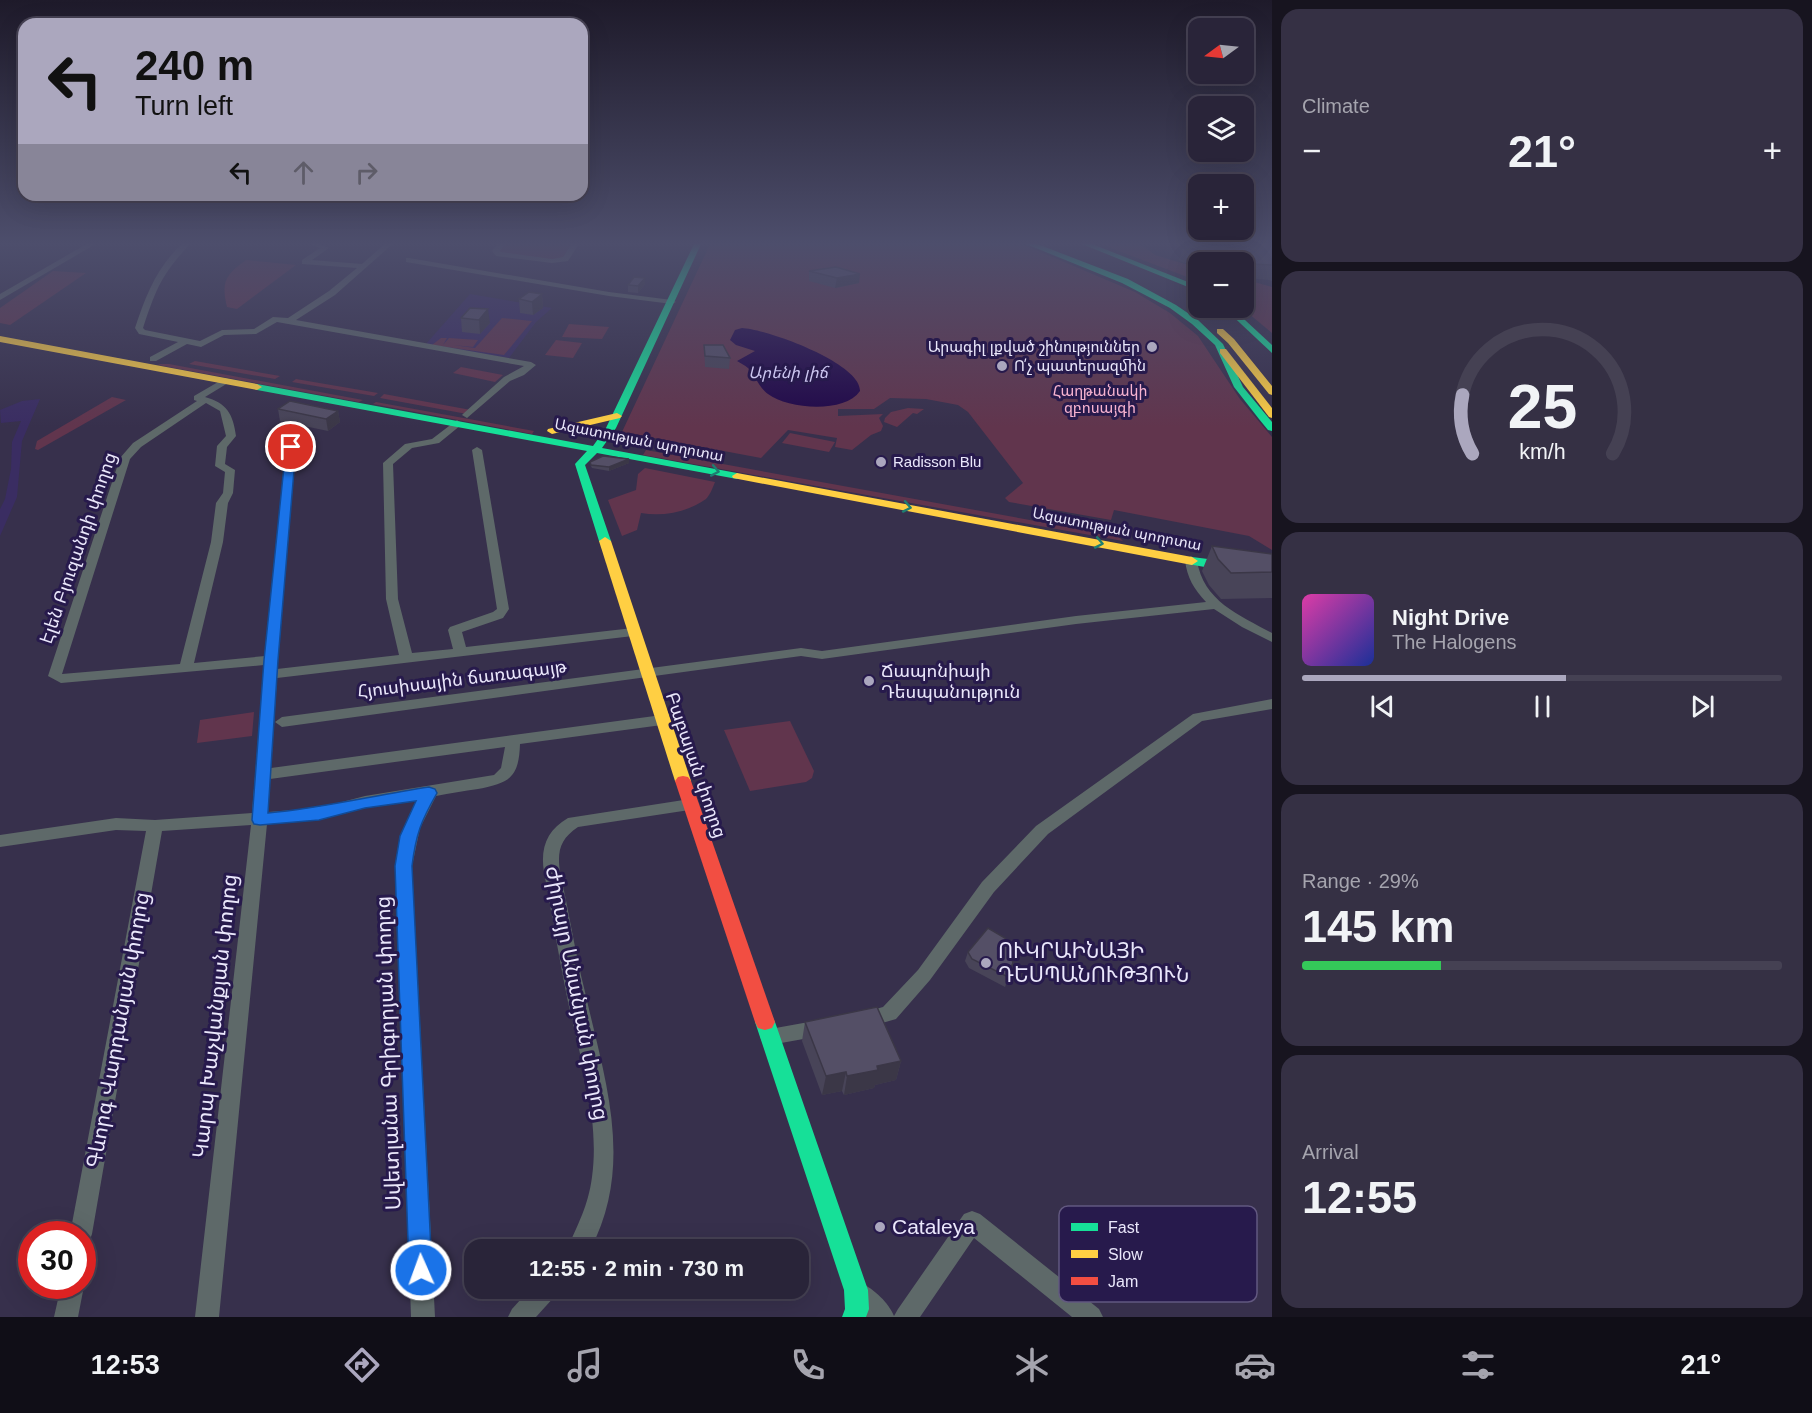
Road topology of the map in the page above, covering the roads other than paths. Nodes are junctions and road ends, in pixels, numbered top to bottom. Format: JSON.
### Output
{"nodes":[{"id":1,"x":147,"y":303,"type":"edge"},
{"id":2,"x":316,"y":303,"type":"edge"},
{"id":3,"x":671,"y":303,"type":"edge"},
{"id":4,"x":1175,"y":303,"type":"edge"},
{"id":5,"x":1175,"y":303,"type":"edge"},
{"id":6,"x":1238,"y":318,"type":"edge"},
{"id":7,"x":289,"y":321,"type":"junction"},
{"id":8,"x":0,"y":332,"type":"edge"},
{"id":9,"x":0,"y":339,"type":"edge"},
{"id":10,"x":32,"y":341,"type":"junction"},
{"id":11,"x":184,"y":342,"type":"junction"},
{"id":12,"x":1272,"y":350,"type":"edge"},
{"id":13,"x":1223,"y":351,"type":"junction"},
{"id":14,"x":153,"y":359,"type":"junction"},
{"id":15,"x":225,"y":381,"type":"junction"},
{"id":16,"x":1270,"y":391,"type":"edge"},
{"id":17,"x":205,"y":400,"type":"junction"},
{"id":18,"x":1272,"y":415,"type":"edge"},
{"id":19,"x":617,"y":416,"type":"junction"},
{"id":20,"x":462,"y":419,"type":"junction"},
{"id":21,"x":1272,"y":428,"type":"edge"},
{"id":22,"x":552,"y":431,"type":"junction"},
{"id":23,"x":600,"y":444,"type":"junction"},
{"id":24,"x":291,"y":447,"type":"dead end"},
{"id":25,"x":477,"y":450,"type":"dead end"},
{"id":26,"x":972,"y":506,"type":"dead end"},
{"id":27,"x":1214,"y":550,"type":"edge"},
{"id":28,"x":1153,"y":553,"type":"junction"},
{"id":29,"x":1234,"y":559,"type":"junction"},
{"id":30,"x":1191,"y":560,"type":"junction"},
{"id":31,"x":1272,"y":561,"type":"edge"},
{"id":32,"x":1272,"y":573,"type":"edge"},
{"id":33,"x":1214,"y":605,"type":"junction"},
{"id":34,"x":633,"y":632,"type":"junction"},
{"id":35,"x":1272,"y":638,"type":"edge"},
{"id":36,"x":460,"y":652,"type":"junction"},
{"id":37,"x":406,"y":658,"type":"junction"},
{"id":38,"x":186,"y":667,"type":"junction"},
{"id":39,"x":271,"y":667,"type":"junction"},
{"id":40,"x":647,"y":674,"type":"junction"},
{"id":41,"x":1272,"y":705,"type":"edge"},
{"id":42,"x":662,"y":720,"type":"junction"},
{"id":43,"x":282,"y":722,"type":"dead end"},
{"id":44,"x":513,"y":741,"type":"junction"},
{"id":45,"x":262,"y":775,"type":"junction"},
{"id":46,"x":429,"y":793,"type":"junction"},
{"id":47,"x":690,"y":805,"type":"junction"},
{"id":48,"x":260,"y":820,"type":"junction"},
{"id":49,"x":155,"y":826,"type":"junction"},
{"id":50,"x":0,"y":841,"type":"edge"},
{"id":51,"x":770,"y":1037,"type":"junction"},
{"id":52,"x":83,"y":1221,"type":"edge"},
{"id":53,"x":584,"y":1239,"type":"edge"},
{"id":54,"x":856,"y":1290,"type":"junction"},
{"id":55,"x":1059,"y":1291,"type":"edge"},
{"id":56,"x":69,"y":1299,"type":"edge"},
{"id":57,"x":537,"y":1299,"type":"edge"},
{"id":58,"x":1072,"y":1302,"type":"edge"},
{"id":59,"x":66,"y":1317,"type":"edge"},
{"id":60,"x":207,"y":1317,"type":"edge"},
{"id":61,"x":423,"y":1317,"type":"edge"},
{"id":62,"x":520,"y":1317,"type":"edge"},
{"id":63,"x":854,"y":1317,"type":"edge"},
{"id":64,"x":883,"y":1317,"type":"edge"},
{"id":65,"x":906,"y":1317,"type":"edge"},
{"id":66,"x":1091,"y":1317,"type":"edge"}],
"edges":[{"from":1,"to":11,"type":"street"},
{"from":2,"to":7,"type":"street"},
{"from":3,"to":19,"type":"main road","name":"Բաբայան փողոց"},
{"from":4,"to":13,"type":"main road"},
{"from":5,"to":16,"type":"main road"},
{"from":6,"to":12,"type":"main road"},
{"from":7,"to":11,"type":"street"},
{"from":7,"to":20,"type":"street"},
{"from":8,"to":10,"type":"main road","name":"Ազատության պողոտա"},
{"from":9,"to":10,"type":"main road","name":"Ազատության պողոտա"},
{"from":10,"to":14,"type":"main road","name":"Ազատության պողոտա"},
{"from":10,"to":15,"type":"main road","name":"Ազատության պողոտա"},
{"from":11,"to":14,"type":"street"},
{"from":13,"to":18,"type":"main road"},
{"from":13,"to":21,"type":"main road"},
{"from":14,"to":20,"type":"main road","name":"Ազատության պողոտա"},
{"from":15,"to":17,"type":"street","name":"Էլեն Բյուզանդի փողոց"},
{"from":15,"to":20,"type":"main road","name":"Ազատության պողոտա"},
{"from":17,"to":38,"type":"street"},
{"from":17,"to":38,"type":"street","name":"Էլեն Բյուզանդի փողոց"},
{"from":19,"to":22,"type":"main road"},
{"from":19,"to":23,"type":"main road","name":"Բաբայան փողոց"},
{"from":20,"to":22,"type":"main road","name":"Ազատության պողոտա"},
{"from":20,"to":23,"type":"main road","name":"Ազատության պողոտա"},
{"from":20,"to":37,"type":"street"},
{"from":22,"to":23,"type":"main road","name":"Ազատության պողոտա"},
{"from":23,"to":26,"type":"main road","name":"Ազատության պողոտա"},
{"from":23,"to":28,"type":"main road","name":"Ազատության պողոտա","one_way":true},
{"from":23,"to":34,"type":"main road","name":"Բաբայան փողոց"},
{"from":24,"to":39,"type":"street","name":"Կարպ Խաչվանքյան փողոց"},
{"from":25,"to":36,"type":"street"},
{"from":27,"to":28,"type":"main road"},
{"from":28,"to":30,"type":"main road","name":"Ազատության պողոտա"},
{"from":29,"to":30,"type":"main road","name":"Ազատության պողոտա"},
{"from":29,"to":31,"type":"main road"},
{"from":29,"to":32,"type":"main road","name":"Ազատության պողոտա"},
{"from":30,"to":33,"type":"street"},
{"from":33,"to":35,"type":"street"},
{"from":33,"to":40,"type":"street","name":"Հյուսիսային ճառագայթ"},
{"from":34,"to":36,"type":"street"},
{"from":34,"to":40,"type":"main road","name":"Բաբայան փողոց"},
{"from":36,"to":37,"type":"street"},
{"from":37,"to":39,"type":"street"},
{"from":38,"to":39,"type":"street"},
{"from":39,"to":45,"type":"street","name":"Կարպ Խաչվանքյան փողոց"},
{"from":40,"to":42,"type":"main road","name":"Բաբայան փողոց"},
{"from":40,"to":43,"type":"street","name":"Հյուսիսային ճառագայթ"},
{"from":41,"to":51,"type":"street"},
{"from":42,"to":44,"type":"street"},
{"from":42,"to":47,"type":"main road","name":"Բաբայան փողոց"},
{"from":44,"to":45,"type":"street"},
{"from":44,"to":46,"type":"street"},
{"from":45,"to":48,"type":"street","name":"Կարպ Խաչվանքյան փողոց"},
{"from":46,"to":48,"type":"street"},
{"from":46,"to":61,"type":"street","name":"Սվետլանա Գրիգորյան փողոց"},
{"from":47,"to":51,"type":"main road","name":"Բաբայան փողոց"},
{"from":47,"to":53,"type":"street","name":"Ժիրայր Անանյան փողոց"},
{"from":48,"to":49,"type":"street"},
{"from":48,"to":60,"type":"street","name":"Կարպ Խաչվանքյան փողոց"},
{"from":49,"to":50,"type":"street"},
{"from":49,"to":52,"type":"street","name":"Գևորգ Վարդանյան փողոց"},
{"from":51,"to":54,"type":"main road","name":"Բաբայան փողոց"},
{"from":54,"to":63,"type":"main road","name":"Բաբայան փողոց"},
{"from":54,"to":64,"type":"street"},
{"from":55,"to":65,"type":"street"},
{"from":56,"to":59,"type":"street"},
{"from":57,"to":62,"type":"street"},
{"from":58,"to":66,"type":"street"}]}
